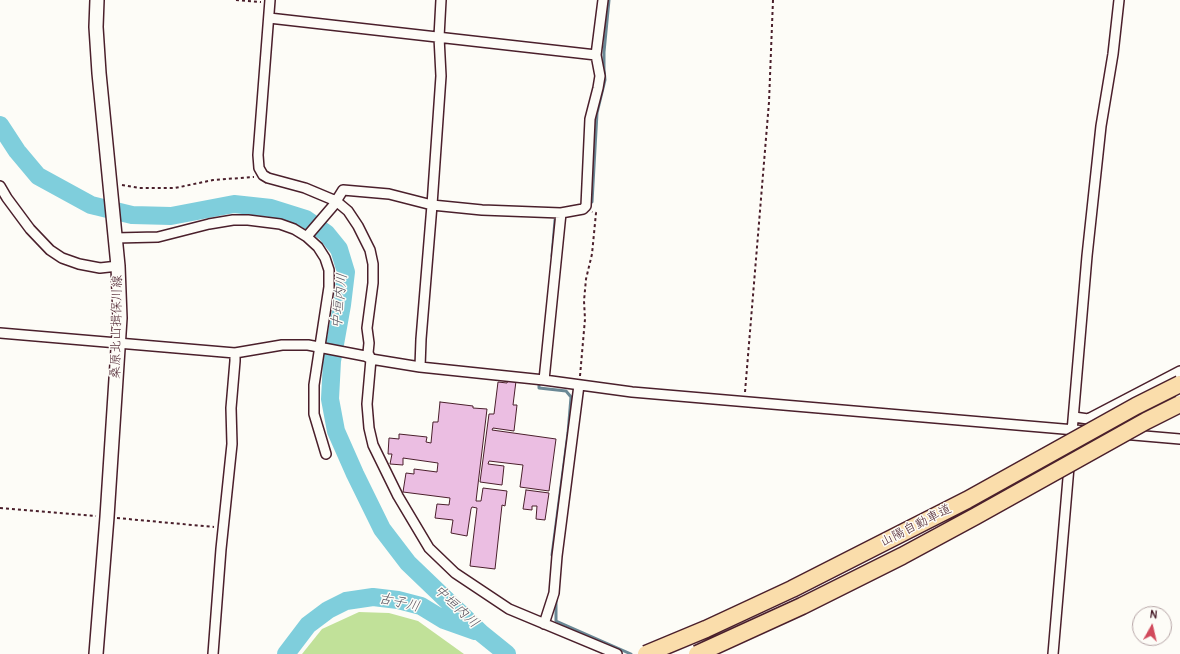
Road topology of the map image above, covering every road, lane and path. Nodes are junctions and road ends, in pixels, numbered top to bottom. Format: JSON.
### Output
{"nodes":[{"id":1,"x":97,"y":0,"type":"edge"},
{"id":2,"x":236,"y":0,"type":"edge"},
{"id":3,"x":441,"y":0,"type":"edge"},
{"id":4,"x":603,"y":0,"type":"edge"},
{"id":5,"x":773,"y":0,"type":"edge"},
{"id":6,"x":1119,"y":0,"type":"edge"},
{"id":7,"x":270,"y":1,"type":"edge"},
{"id":8,"x":268,"y":18,"type":"junction"},
{"id":9,"x":439,"y":37,"type":"junction"},
{"id":10,"x":596,"y":55,"type":"junction"},
{"id":11,"x":263,"y":175,"type":"junction"},
{"id":12,"x":0,"y":186,"type":"edge"},
{"id":13,"x":110,"y":186,"type":"junction"},
{"id":14,"x":335,"y":203,"type":"junction"},
{"id":15,"x":432,"y":205,"type":"junction"},
{"id":16,"x":584,"y":209,"type":"junction"},
{"id":17,"x":561,"y":213,"type":"junction"},
{"id":18,"x":115,"y":235,"type":"junction"},
{"id":19,"x":308,"y":236,"type":"junction"},
{"id":20,"x":118,"y":266,"type":"junction"},
{"id":21,"x":0,"y":333,"type":"edge"},
{"id":22,"x":119,"y":343,"type":"junction"},
{"id":23,"x":321,"y":347,"type":"junction"},
{"id":24,"x":235,"y":353,"type":"junction"},
{"id":25,"x":368,"y":358,"type":"junction"},
{"id":26,"x":420,"y":367,"type":"junction"},
{"id":27,"x":1180,"y":371,"type":"edge"},
{"id":28,"x":544,"y":380,"type":"junction"},
{"id":29,"x":1180,"y":384,"type":"edge"},
{"id":30,"x":579,"y":385,"type":"junction"},
{"id":31,"x":744,"y":402,"type":"junction"},
{"id":32,"x":1180,"y":404,"type":"edge"},
{"id":33,"x":1099,"y":413,"type":"junction"},
{"id":34,"x":1074,"y":417,"type":"junction"},
{"id":35,"x":1072,"y":430,"type":"junction"},
{"id":36,"x":1107,"y":434,"type":"junction"},
{"id":37,"x":1180,"y":440,"type":"edge"},
{"id":38,"x":326,"y":454,"type":"dead end"},
{"id":39,"x":0,"y":508,"type":"edge"},
{"id":40,"x":107,"y":517,"type":"junction"},
{"id":41,"x":223,"y":528,"type":"junction"},
{"id":42,"x":544,"y":624,"type":"junction"},
{"id":43,"x":96,"y":654,"type":"edge"},
{"id":44,"x":213,"y":654,"type":"edge"},
{"id":45,"x":617,"y":654,"type":"edge"},
{"id":46,"x":646,"y":654,"type":"edge"},
{"id":47,"x":697,"y":654,"type":"edge"},
{"id":48,"x":1053,"y":654,"type":"edge"}],
"edges":[{"from":1,"to":13,"type":"main road","name":"桑原北山揖保川線"},
{"from":2,"to":7,"type":"path"},
{"from":3,"to":9,"type":"street"},
{"from":4,"to":10,"type":"street"},
{"from":5,"to":31,"type":"path"},
{"from":6,"to":34,"type":"street"},
{"from":7,"to":8,"type":"street"},
{"from":8,"to":9,"type":"street"},
{"from":8,"to":11,"type":"street"},
{"from":9,"to":10,"type":"street"},
{"from":9,"to":15,"type":"street"},
{"from":10,"to":16,"type":"street"},
{"from":11,"to":13,"type":"path"},
{"from":11,"to":14,"type":"street"},
{"from":12,"to":20,"type":"street"},
{"from":13,"to":18,"type":"main road","name":"桑原北山揖保川線"},
{"from":14,"to":15,"type":"street"},
{"from":14,"to":19,"type":"street"},
{"from":14,"to":25,"type":"street"},
{"from":15,"to":17,"type":"street"},
{"from":15,"to":26,"type":"street"},
{"from":16,"to":17,"type":"street"},
{"from":16,"to":30,"type":"path"},
{"from":17,"to":28,"type":"street"},
{"from":18,"to":19,"type":"street"},
{"from":18,"to":20,"type":"main road","name":"桑原北山揖保川線"},
{"from":19,"to":23,"type":"street"},
{"from":20,"to":22,"type":"main road","name":"桑原北山揖保川線"},
{"from":21,"to":22,"type":"street"},
{"from":22,"to":24,"type":"street"},
{"from":22,"to":40,"type":"main road","name":"桑原北山揖保川線"},
{"from":23,"to":24,"type":"street"},
{"from":23,"to":25,"type":"street"},
{"from":23,"to":38,"type":"street"},
{"from":24,"to":41,"type":"street"},
{"from":25,"to":26,"type":"street"},
{"from":25,"to":42,"type":"street"},
{"from":26,"to":28,"type":"street"},
{"from":27,"to":33,"type":"street"},
{"from":28,"to":30,"type":"street"},
{"from":29,"to":46,"type":"highway","name":"山陽自動車道","bridge":true},
{"from":30,"to":31,"type":"street"},
{"from":30,"to":42,"type":"street"},
{"from":31,"to":35,"type":"street"},
{"from":32,"to":47,"type":"highway","name":"山陽自動車道","bridge":true},
{"from":33,"to":34,"type":"street"},
{"from":33,"to":36,"type":"street"},
{"from":34,"to":35,"type":"street"},
{"from":35,"to":36,"type":"street"},
{"from":35,"to":48,"type":"street"},
{"from":36,"to":37,"type":"street"},
{"from":39,"to":40,"type":"path"},
{"from":40,"to":41,"type":"path"},
{"from":40,"to":43,"type":"main road","name":"桑原北山揖保川線"},
{"from":41,"to":44,"type":"street"},
{"from":42,"to":45,"type":"street"}]}
